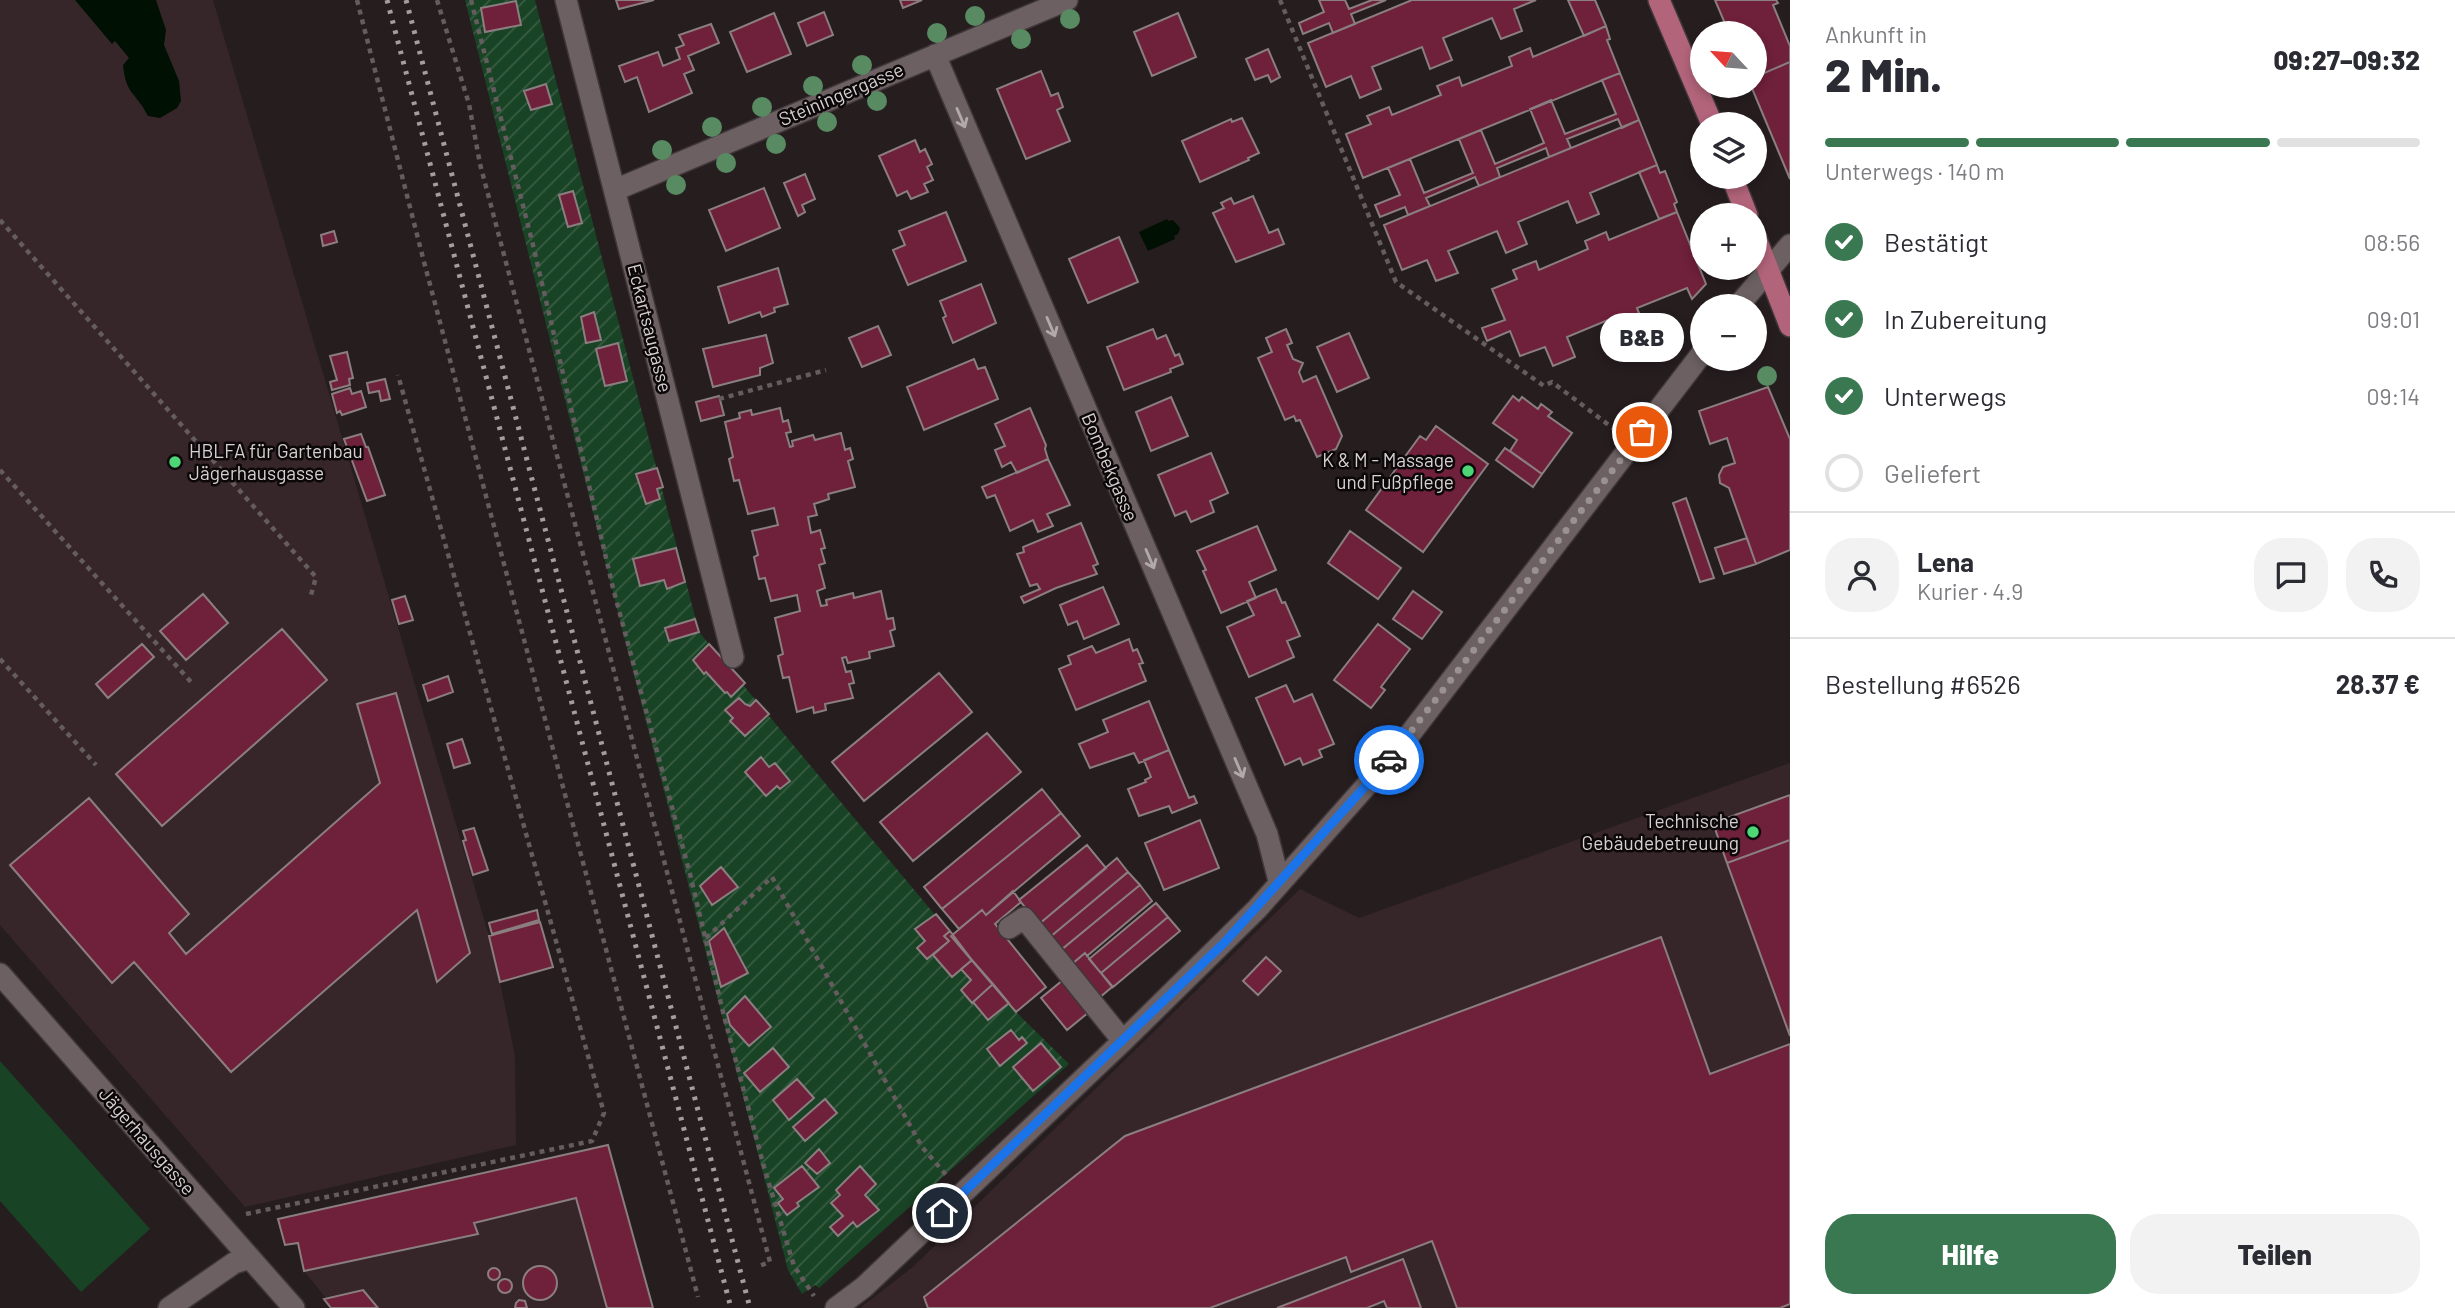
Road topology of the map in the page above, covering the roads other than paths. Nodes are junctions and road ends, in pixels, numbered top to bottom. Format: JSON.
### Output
{"nodes":[{"id":1,"x":566,"y":0,"type":"edge"},
{"id":2,"x":1067,"y":0,"type":"edge"},
{"id":3,"x":1660,"y":0,"type":"edge"},
{"id":4,"x":935,"y":55,"type":"junction"},
{"id":5,"x":1707,"y":112,"type":"edge"},
{"id":6,"x":615,"y":190,"type":"junction"},
{"id":7,"x":1790,"y":245,"type":"edge"},
{"id":8,"x":1767,"y":264,"type":"edge"},
{"id":9,"x":1769,"y":269,"type":"junction"},
{"id":10,"x":1748,"y":294,"type":"edge"},
{"id":11,"x":1790,"y":326,"type":"edge"},
{"id":12,"x":1690,"y":369,"type":"edge"},
{"id":13,"x":733,"y":657,"type":"dead end"},
{"id":14,"x":1279,"y":881,"type":"junction"},
{"id":15,"x":1009,"y":928,"type":"dead end"},
{"id":16,"x":0,"y":974,"type":"edge"},
{"id":17,"x":1123,"y":1041,"type":"junction"},
{"id":18,"x":250,"y":1258,"type":"junction"},
{"id":19,"x":169,"y":1308,"type":"edge"},
{"id":20,"x":294,"y":1308,"type":"edge"},
{"id":21,"x":836,"y":1308,"type":"edge"}],
"edges":[{"from":1,"to":6,"type":"street","name":"Eckartsaugasse"},
{"from":2,"to":4,"type":"street","name":"Steiningergasse"},
{"from":3,"to":5,"type":"main road"},
{"from":4,"to":6,"type":"street","name":"Steiningergasse"},
{"from":4,"to":14,"type":"street","name":"Bombekgasse","one_way":true},
{"from":6,"to":13,"type":"street","name":"Eckartsaugasse"},
{"from":7,"to":9,"type":"street"},
{"from":8,"to":9,"type":"main road"},
{"from":9,"to":10,"type":"street"},
{"from":9,"to":11,"type":"main road"},
{"from":12,"to":14,"type":"street"},
{"from":14,"to":17,"type":"street"},
{"from":15,"to":17,"type":"street"},
{"from":16,"to":18,"type":"street","name":"Jägerhausgasse"},
{"from":17,"to":21,"type":"street"},
{"from":18,"to":19,"type":"street"},
{"from":18,"to":20,"type":"street","name":"Jägerhausgasse"}]}
